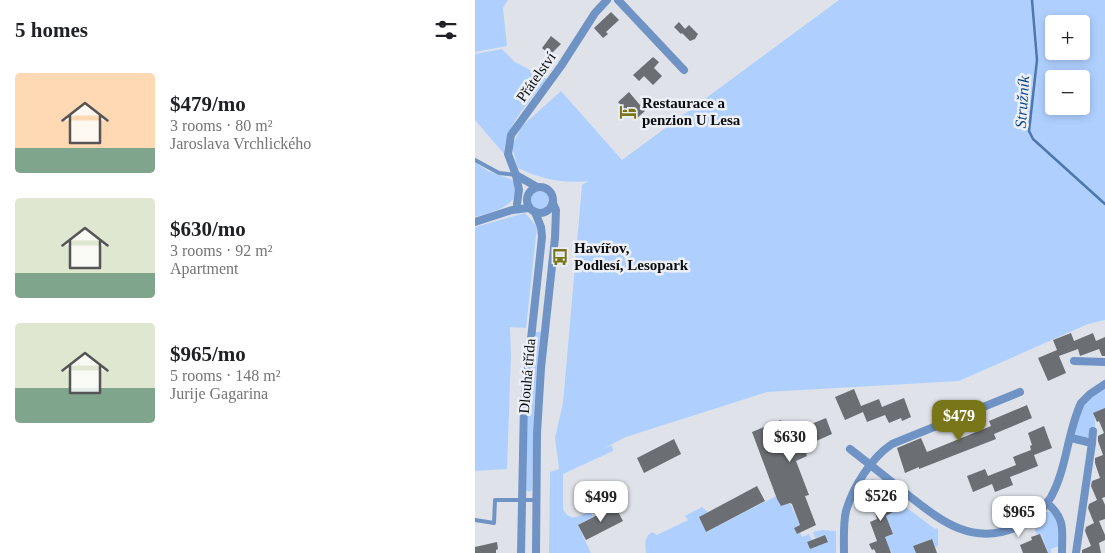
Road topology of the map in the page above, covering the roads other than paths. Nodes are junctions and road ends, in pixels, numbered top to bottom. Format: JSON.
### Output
{"nodes":[{"id":1,"x":607,"y":0,"type":"edge"},
{"id":2,"x":618,"y":0,"type":"edge"},
{"id":3,"x":684,"y":70,"type":"dead end"},
{"id":4,"x":475,"y":160,"type":"edge"},
{"id":5,"x":516,"y":175,"type":"junction"},
{"id":6,"x":518,"y":185,"type":"junction"},
{"id":7,"x":537,"y":187,"type":"junction"},
{"id":8,"x":527,"y":198,"type":"junction"},
{"id":9,"x":553,"y":203,"type":"junction"},
{"id":10,"x":515,"y":207,"type":"junction"},
{"id":11,"x":532,"y":210,"type":"junction"},
{"id":12,"x":475,"y":222,"type":"edge"},
{"id":13,"x":1074,"y":361,"type":"dead end"},
{"id":14,"x":1105,"y":362,"type":"edge"},
{"id":15,"x":1105,"y":384,"type":"edge"},
{"id":16,"x":1020,"y":392,"type":"dead end"},
{"id":17,"x":1093,"y":431,"type":"dead end"},
{"id":18,"x":1071,"y":438,"type":"junction"},
{"id":19,"x":1092,"y":443,"type":"junction"},
{"id":20,"x":850,"y":449,"type":"dead end"},
{"id":21,"x":871,"y":465,"type":"junction"},
{"id":22,"x":521,"y":500,"type":"junction"},
{"id":23,"x":536,"y":500,"type":"junction"},
{"id":24,"x":1047,"y":503,"type":"junction"},
{"id":25,"x":475,"y":520,"type":"edge"},
{"id":26,"x":521,"y":553,"type":"edge"},
{"id":27,"x":536,"y":553,"type":"edge"},
{"id":28,"x":844,"y":553,"type":"edge"},
{"id":29,"x":1062,"y":553,"type":"edge"},
{"id":30,"x":1076,"y":553,"type":"edge"}],
"edges":[{"from":1,"to":5,"type":"street","name":"Přátelství"},
{"from":2,"to":3,"type":"street"},
{"from":4,"to":5,"type":"lane"},
{"from":5,"to":6,"type":"street","name":"Přátelství"},
{"from":5,"to":7,"type":"street"},
{"from":6,"to":8,"type":"street","name":"Přátelství"},
{"from":6,"to":10,"type":"street","name":"Přátelství"},
{"from":7,"to":8,"type":"street"},
{"from":7,"to":9,"type":"street"},
{"from":8,"to":10,"type":"street"},
{"from":8,"to":11,"type":"street","name":"Přátelství"},
{"from":9,"to":11,"type":"street"},
{"from":9,"to":23,"type":"street","name":"Dlouhá třída"},
{"from":10,"to":11,"type":"street"},
{"from":10,"to":12,"type":"street"},
{"from":11,"to":22,"type":"street","name":"Dlouhá třída"},
{"from":13,"to":14,"type":"street"},
{"from":15,"to":18,"type":"street"},
{"from":16,"to":21,"type":"street"},
{"from":17,"to":19,"type":"street"},
{"from":18,"to":19,"type":"street"},
{"from":18,"to":24,"type":"street"},
{"from":19,"to":30,"type":"street"},
{"from":20,"to":21,"type":"street"},
{"from":21,"to":24,"type":"street"},
{"from":21,"to":28,"type":"street"},
{"from":22,"to":23,"type":"lane"},
{"from":22,"to":25,"type":"lane"},
{"from":22,"to":26,"type":"street","name":"Dlouhá třída"},
{"from":23,"to":27,"type":"street","name":"Dlouhá třída"},
{"from":24,"to":29,"type":"street"}]}
